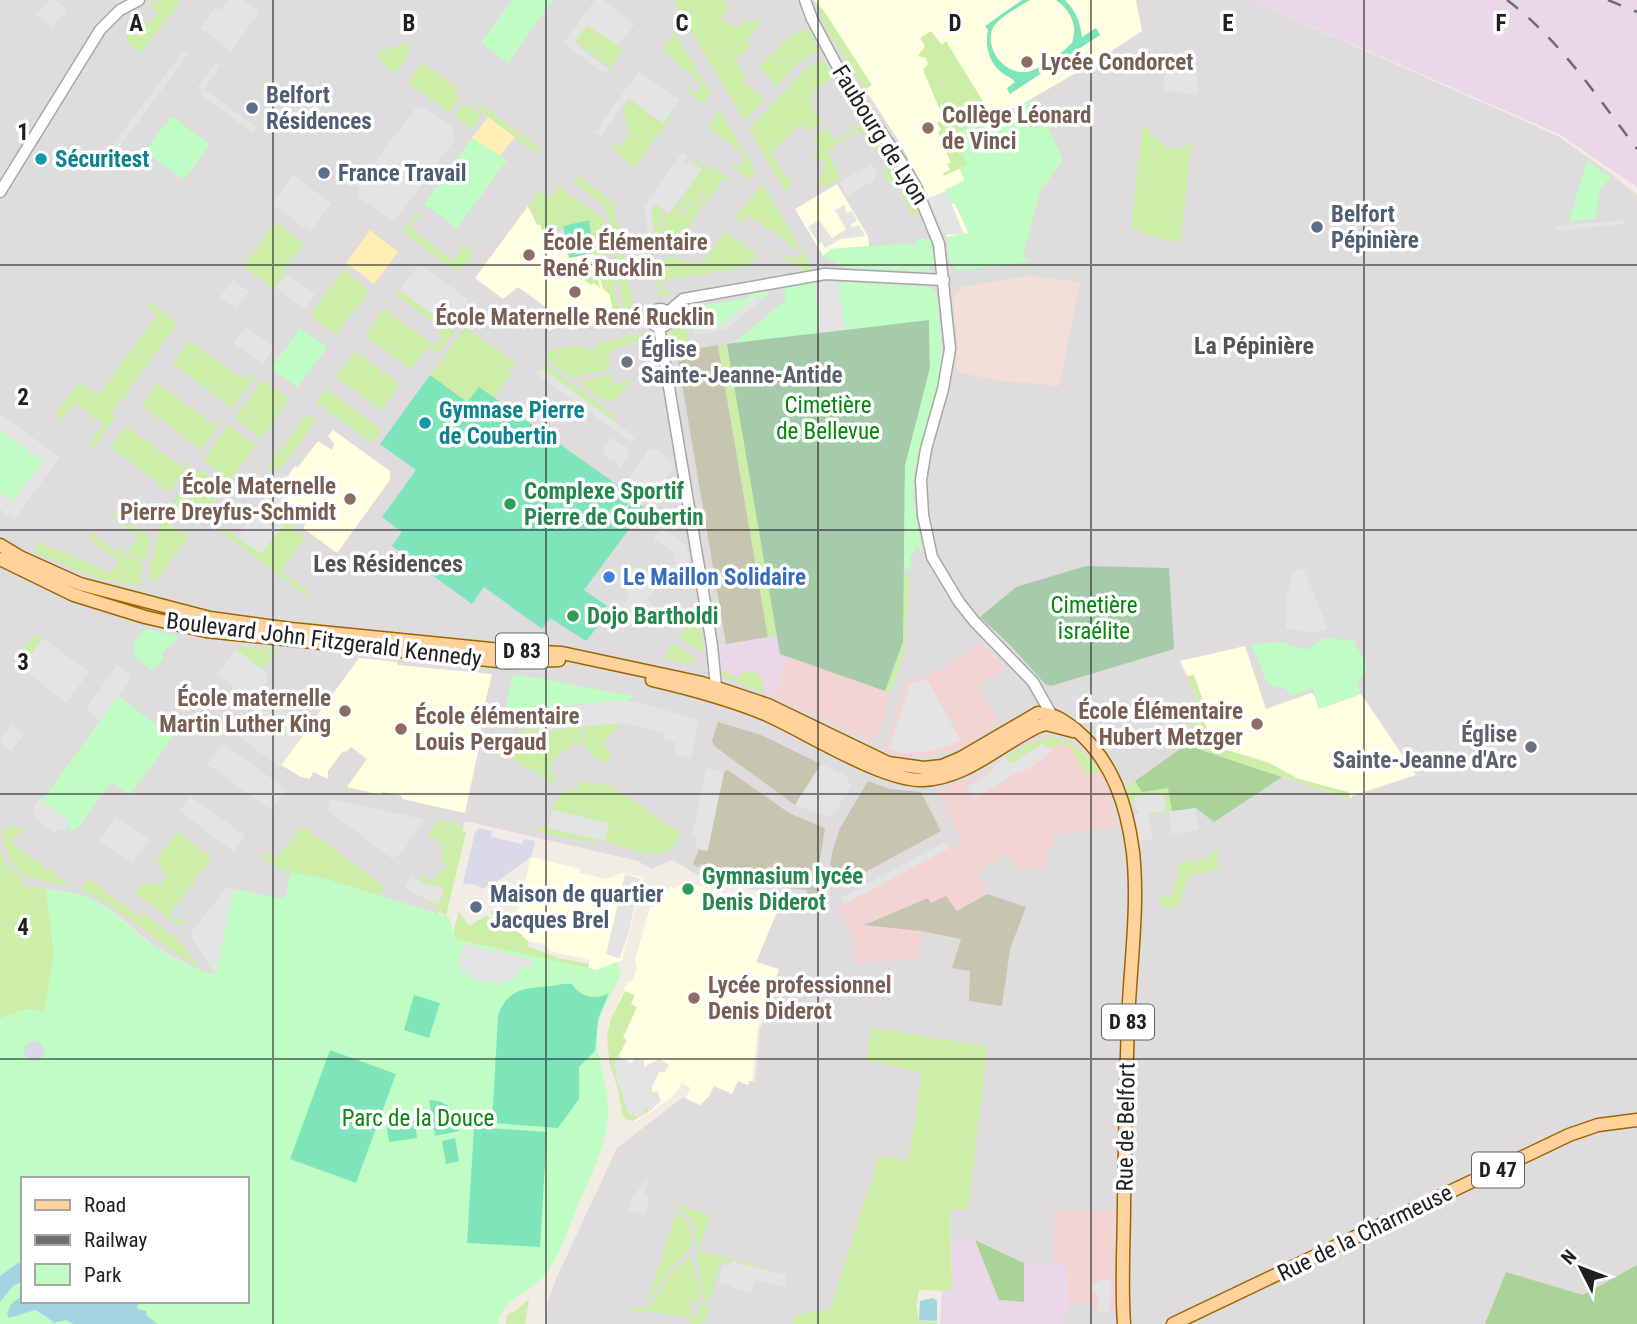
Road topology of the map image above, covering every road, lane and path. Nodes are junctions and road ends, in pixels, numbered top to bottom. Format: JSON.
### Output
{"nodes":[{"id":1,"x":139,"y":0,"type":"edge"},
{"id":2,"x":805,"y":0,"type":"edge"},
{"id":3,"x":0,"y":192,"type":"edge"},
{"id":4,"x":944,"y":280,"type":"junction"},
{"id":5,"x":0,"y":545,"type":"edge"},
{"id":6,"x":0,"y":559,"type":"edge"},
{"id":7,"x":716,"y":687,"type":"junction"},
{"id":8,"x":1045,"y":717,"type":"junction"},
{"id":9,"x":1080,"y":734,"type":"joint"},
{"id":10,"x":1637,"y":1120,"type":"edge"},
{"id":11,"x":1124,"y":1324,"type":"edge"},
{"id":12,"x":1174,"y":1324,"type":"edge"}],
"edges":[{"from":1,"to":3,"type":"street"},
{"from":2,"to":4,"type":"street","name":"Faubourg de Lyon"},
{"from":4,"to":7,"type":"street"},
{"from":4,"to":8,"type":"street","name":"Faubourg de Lyon"},
{"from":5,"to":7,"type":"main road","name":"Boulevard John Fitzgerald Kennedy","number":"D 83"},
{"from":6,"to":8,"type":"main road","name":"Boulevard John Fitzgerald Kennedy","number":"D 83"},
{"from":7,"to":8,"type":"main road","name":"Boulevard John Fitzgerald Kennedy","number":"D 83"},
{"from":8,"to":9,"type":"main road","name":"Faubourg de Lyon","number":"D 83"},
{"from":9,"to":11,"type":"main road","name":"Rue de Belfort","number":"D 83"},
{"from":10,"to":12,"type":"main road","name":"Rue de la Charmeuse","number":"D 47"}]}
